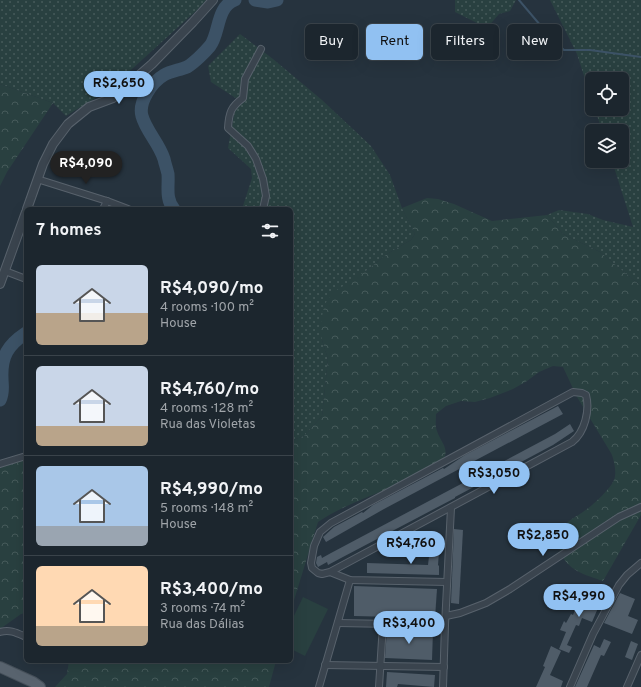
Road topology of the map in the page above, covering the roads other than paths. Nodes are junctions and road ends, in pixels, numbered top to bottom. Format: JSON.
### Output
{"nodes":[{"id":1,"x":213,"y":0,"type":"edge"},
{"id":2,"x":262,"y":49,"type":"dead end"},
{"id":3,"x":37,"y":179,"type":"junction"},
{"id":4,"x":107,"y":200,"type":"junction"},
{"id":5,"x":27,"y":207,"type":"edge"},
{"id":6,"x":104,"y":207,"type":"edge"},
{"id":7,"x":123,"y":207,"type":"edge"},
{"id":8,"x":263,"y":207,"type":"edge"},
{"id":9,"x":24,"y":224,"type":"edge"},
{"id":10,"x":5,"y":271,"type":"junction"},
{"id":11,"x":24,"y":278,"type":"edge"},
{"id":12,"x":0,"y":284,"type":"edge"},
{"id":13,"x":24,"y":457,"type":"edge"},
{"id":14,"x":0,"y":464,"type":"edge"},
{"id":15,"x":641,"y":507,"type":"edge"},
{"id":16,"x":451,"y":508,"type":"junction"},
{"id":17,"x":641,"y":563,"type":"edge"},
{"id":18,"x":330,"y":572,"type":"junction"},
{"id":19,"x":350,"y":580,"type":"junction"},
{"id":20,"x":447,"y":582,"type":"junction"},
{"id":21,"x":446,"y":616,"type":"junction"},
{"id":22,"x":338,"y":623,"type":"junction"},
{"id":23,"x":383,"y":624,"type":"junction"},
{"id":24,"x":444,"y":625,"type":"junction"},
{"id":25,"x":0,"y":632,"type":"edge"},
{"id":26,"x":24,"y":636,"type":"edge"},
{"id":27,"x":641,"y":655,"type":"edge"},
{"id":28,"x":325,"y":665,"type":"junction"},
{"id":29,"x":381,"y":666,"type":"junction"},
{"id":30,"x":0,"y":667,"type":"edge"},
{"id":31,"x":444,"y":667,"type":"junction"},
{"id":32,"x":40,"y":687,"type":"edge"},
{"id":33,"x":319,"y":687,"type":"edge"},
{"id":34,"x":379,"y":687,"type":"edge"},
{"id":35,"x":443,"y":687,"type":"edge"},
{"id":36,"x":570,"y":687,"type":"edge"},
{"id":37,"x":627,"y":687,"type":"edge"}],
"edges":[{"from":1,"to":3,"type":"street"},
{"from":2,"to":8,"type":"street"},
{"from":3,"to":4,"type":"street"},
{"from":3,"to":5,"type":"street"},
{"from":4,"to":6,"type":"street"},
{"from":4,"to":7,"type":"street"},
{"from":9,"to":10,"type":"street"},
{"from":10,"to":11,"type":"street"},
{"from":10,"to":12,"type":"street"},
{"from":13,"to":14,"type":"street"},
{"from":15,"to":21,"type":"street"},
{"from":16,"to":18,"type":"street"},
{"from":16,"to":18,"type":"street"},
{"from":16,"to":20,"type":"street"},
{"from":17,"to":36,"type":"street"},
{"from":18,"to":19,"type":"street"},
{"from":19,"to":20,"type":"street"},
{"from":19,"to":22,"type":"street"},
{"from":20,"to":21,"type":"street"},
{"from":21,"to":24,"type":"street"},
{"from":22,"to":23,"type":"street"},
{"from":22,"to":28,"type":"street"},
{"from":23,"to":24,"type":"street"},
{"from":23,"to":29,"type":"street"},
{"from":24,"to":31,"type":"street"},
{"from":25,"to":26,"type":"street"},
{"from":27,"to":37,"type":"street"},
{"from":28,"to":29,"type":"street"},
{"from":28,"to":33,"type":"street"},
{"from":29,"to":31,"type":"street"},
{"from":29,"to":34,"type":"street"},
{"from":30,"to":32,"type":"main road"},
{"from":31,"to":35,"type":"street"}]}
